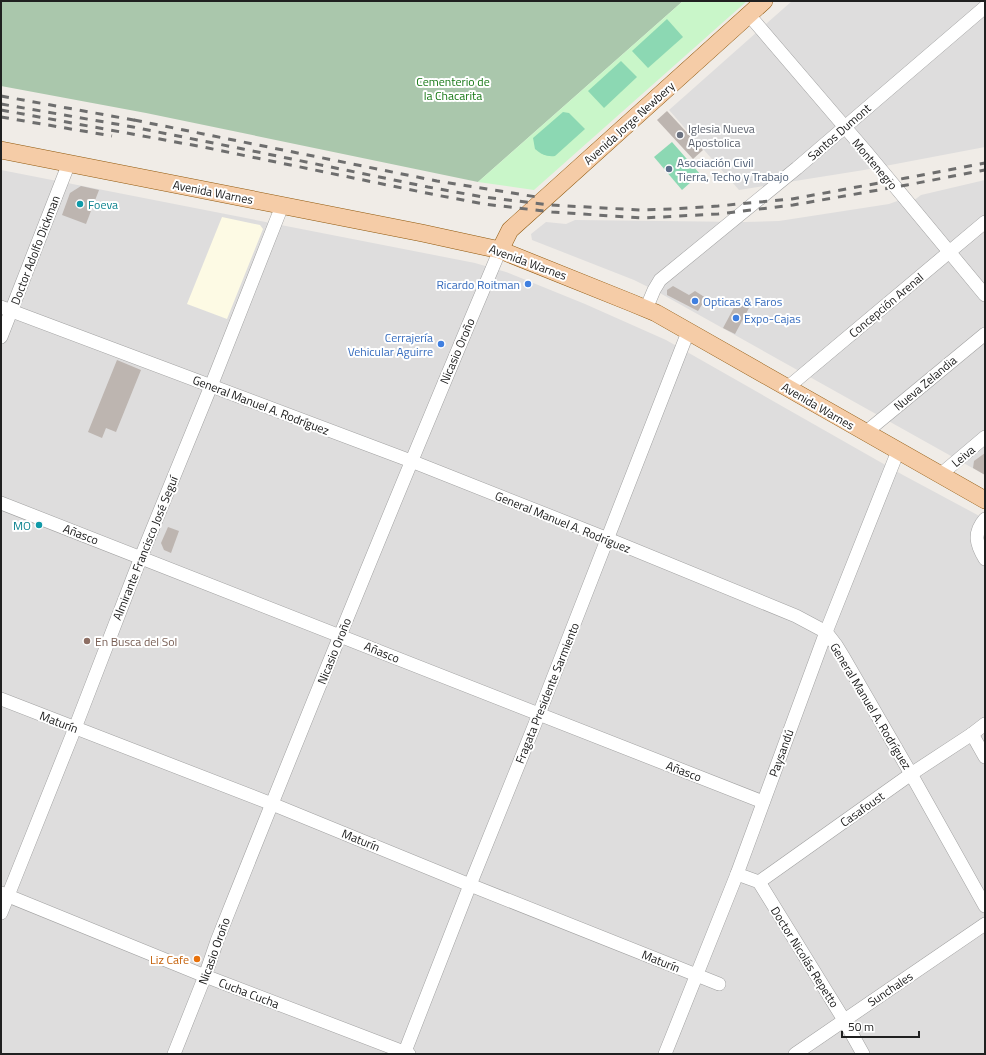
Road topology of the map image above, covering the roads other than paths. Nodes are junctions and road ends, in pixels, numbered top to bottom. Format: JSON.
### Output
{"nodes":[{"id":1,"x":764,"y":1,"type":"edge"},
{"id":2,"x":982,"y":8,"type":"edge"},
{"id":3,"x":749,"y":15,"type":"junction"},
{"id":4,"x":844,"y":127,"type":"junction"},
{"id":5,"x":1,"y":150,"type":"edge"},
{"id":6,"x":69,"y":163,"type":"junction"},
{"id":7,"x":282,"y":206,"type":"junction"},
{"id":8,"x":985,"y":222,"type":"edge"},
{"id":9,"x":500,"y":250,"type":"junction"},
{"id":10,"x":949,"y":252,"type":"junction"},
{"id":11,"x":985,"y":295,"type":"edge"},
{"id":12,"x":6,"y":309,"type":"edge"},
{"id":13,"x":646,"y":309,"type":"junction"},
{"id":14,"x":688,"y":332,"type":"junction"},
{"id":15,"x":985,"y":334,"type":"edge"},
{"id":16,"x":1,"y":338,"type":"edge"},
{"id":17,"x":211,"y":386,"type":"junction"},
{"id":18,"x":787,"y":388,"type":"junction"},
{"id":19,"x":865,"y":433,"type":"junction"},
{"id":20,"x":985,"y":437,"type":"edge"},
{"id":21,"x":898,"y":451,"type":"junction"},
{"id":22,"x":411,"y":461,"type":"junction"},
{"id":23,"x":940,"y":475,"type":"junction"},
{"id":24,"x":985,"y":500,"type":"edge"},
{"id":25,"x":1,"y":503,"type":"edge"},
{"id":26,"x":985,"y":519,"type":"edge"},
{"id":27,"x":608,"y":539,"type":"junction"},
{"id":28,"x":141,"y":557,"type":"junction"},
{"id":29,"x":985,"y":559,"type":"edge"},
{"id":30,"x":826,"y":632,"type":"junction"},
{"id":31,"x":340,"y":635,"type":"junction"},
{"id":32,"x":1,"y":699,"type":"edge"},
{"id":33,"x":539,"y":714,"type":"junction"},
{"id":34,"x":985,"y":724,"type":"edge"},
{"id":35,"x":75,"y":728,"type":"junction"},
{"id":36,"x":972,"y":734,"type":"junction"},
{"id":37,"x":985,"y":757,"type":"edge"},
{"id":38,"x":911,"y":774,"type":"junction"},
{"id":39,"x":763,"y":802,"type":"junction"},
{"id":40,"x":272,"y":804,"type":"junction"},
{"id":41,"x":737,"y":874,"type":"junction"},
{"id":42,"x":759,"y":882,"type":"junction"},
{"id":43,"x":470,"y":885,"type":"junction"},
{"id":44,"x":4,"y":894,"type":"edge"},
{"id":45,"x":985,"y":906,"type":"edge"},
{"id":46,"x":1,"y":913,"type":"edge"},
{"id":47,"x":985,"y":924,"type":"edge"},
{"id":48,"x":697,"y":975,"type":"junction"},
{"id":49,"x":205,"y":976,"type":"junction"},
{"id":50,"x":719,"y":984,"type":"dead end"},
{"id":51,"x":844,"y":1020,"type":"junction"},
{"id":52,"x":406,"y":1053,"type":"edge"},
{"id":53,"x":174,"y":1054,"type":"edge"},
{"id":54,"x":665,"y":1054,"type":"edge"},
{"id":55,"x":795,"y":1054,"type":"edge"},
{"id":56,"x":863,"y":1054,"type":"edge"}],
"edges":[{"from":1,"to":3,"type":"main road","name":"Avenida Jorge Newbery"},
{"from":2,"to":4,"type":"street","name":"Santos Dumont"},
{"from":3,"to":4,"type":"street","name":"Montenegro"},
{"from":3,"to":9,"type":"main road","name":"Avenida Jorge Newbery"},
{"from":4,"to":10,"type":"street","name":"Montenegro"},
{"from":4,"to":13,"type":"street","name":"Santos Dumont"},
{"from":5,"to":6,"type":"main road","name":"Avenida Warnes"},
{"from":6,"to":7,"type":"main road","name":"Avenida Warnes"},
{"from":6,"to":12,"type":"street","name":"Doctor Adolfo Dickman"},
{"from":7,"to":9,"type":"main road","name":"Avenida Warnes"},
{"from":7,"to":17,"type":"street","name":"Almirante Francisco José Seguí"},
{"from":8,"to":10,"type":"street","name":"Concepción Arenal"},
{"from":9,"to":13,"type":"main road","name":"Avenida Warnes"},
{"from":9,"to":22,"type":"street","name":"Nicasio Oroño"},
{"from":10,"to":11,"type":"street","name":"Montenegro"},
{"from":10,"to":18,"type":"street","name":"Concepción Arenal"},
{"from":12,"to":16,"type":"street","name":"Doctor Adolfo Dickman"},
{"from":12,"to":17,"type":"street","name":"General Manuel A. Rodríguez"},
{"from":13,"to":14,"type":"main road","name":"Avenida Warnes"},
{"from":14,"to":18,"type":"main road","name":"Avenida Warnes"},
{"from":14,"to":27,"type":"street","name":"Fragata Presidente Sarmiento"},
{"from":15,"to":19,"type":"street","name":"Nueva Zelandia"},
{"from":17,"to":22,"type":"street","name":"General Manuel A. Rodríguez"},
{"from":17,"to":28,"type":"street","name":"Almirante Francisco José Seguí"},
{"from":18,"to":19,"type":"main road","name":"Avenida Warnes"},
{"from":19,"to":21,"type":"main road","name":"Avenida Warnes"},
{"from":20,"to":23,"type":"street","name":"Leiva"},
{"from":21,"to":23,"type":"main road","name":"Avenida Warnes"},
{"from":21,"to":30,"type":"street","name":"Paysandú"},
{"from":22,"to":27,"type":"street","name":"General Manuel A. Rodríguez"},
{"from":22,"to":31,"type":"street","name":"Nicasio Oroño"},
{"from":23,"to":24,"type":"main road","name":"Avenida Warnes"},
{"from":25,"to":28,"type":"street","name":"Añasco"},
{"from":26,"to":29,"type":"street"},
{"from":27,"to":30,"type":"street","name":"General Manuel A. Rodríguez"},
{"from":27,"to":33,"type":"street","name":"Fragata Presidente Sarmiento"},
{"from":28,"to":31,"type":"street","name":"Añasco"},
{"from":28,"to":35,"type":"street","name":"Almirante Francisco José Seguí"},
{"from":30,"to":38,"type":"street","name":"General Manuel A. Rodríguez"},
{"from":30,"to":39,"type":"street","name":"Paysandú"},
{"from":31,"to":33,"type":"street","name":"Añasco"},
{"from":31,"to":40,"type":"street","name":"Nicasio Oroño"},
{"from":32,"to":35,"type":"street","name":"Maturín"},
{"from":33,"to":39,"type":"street","name":"Añasco"},
{"from":33,"to":43,"type":"street","name":"Fragata Presidente Sarmiento"},
{"from":34,"to":36,"type":"street","name":"Casafoust"},
{"from":35,"to":40,"type":"street","name":"Maturín"},
{"from":35,"to":44,"type":"street","name":"Almirante Francisco José Seguí"},
{"from":36,"to":37,"type":"street"},
{"from":36,"to":38,"type":"street","name":"Casafoust"},
{"from":38,"to":42,"type":"street","name":"Casafoust"},
{"from":38,"to":45,"type":"street","name":"General Manuel A. Rodríguez"},
{"from":39,"to":41,"type":"street","name":"Paysandú"},
{"from":40,"to":43,"type":"street","name":"Maturín"},
{"from":40,"to":49,"type":"street","name":"Nicasio Oroño"},
{"from":41,"to":42,"type":"street"},
{"from":41,"to":48,"type":"street","name":"Paysandú"},
{"from":42,"to":51,"type":"street","name":"Doctor Nicolás Repetto"},
{"from":43,"to":48,"type":"street","name":"Maturín"},
{"from":43,"to":52,"type":"street","name":"Fragata Presidente Sarmiento"},
{"from":44,"to":46,"type":"street","name":"Almirante Francisco José Seguí"},
{"from":44,"to":49,"type":"street","name":"Cucha Cucha"},
{"from":47,"to":51,"type":"street","name":"Sunchales"},
{"from":48,"to":50,"type":"street","name":"Maturín"},
{"from":48,"to":54,"type":"street","name":"Paysandú"},
{"from":49,"to":52,"type":"street","name":"Cucha Cucha"},
{"from":49,"to":53,"type":"street","name":"Nicasio Oroño"},
{"from":51,"to":55,"type":"street","name":"Sunchales"},
{"from":51,"to":56,"type":"street","name":"Doctor Nicolás Repetto"}]}
